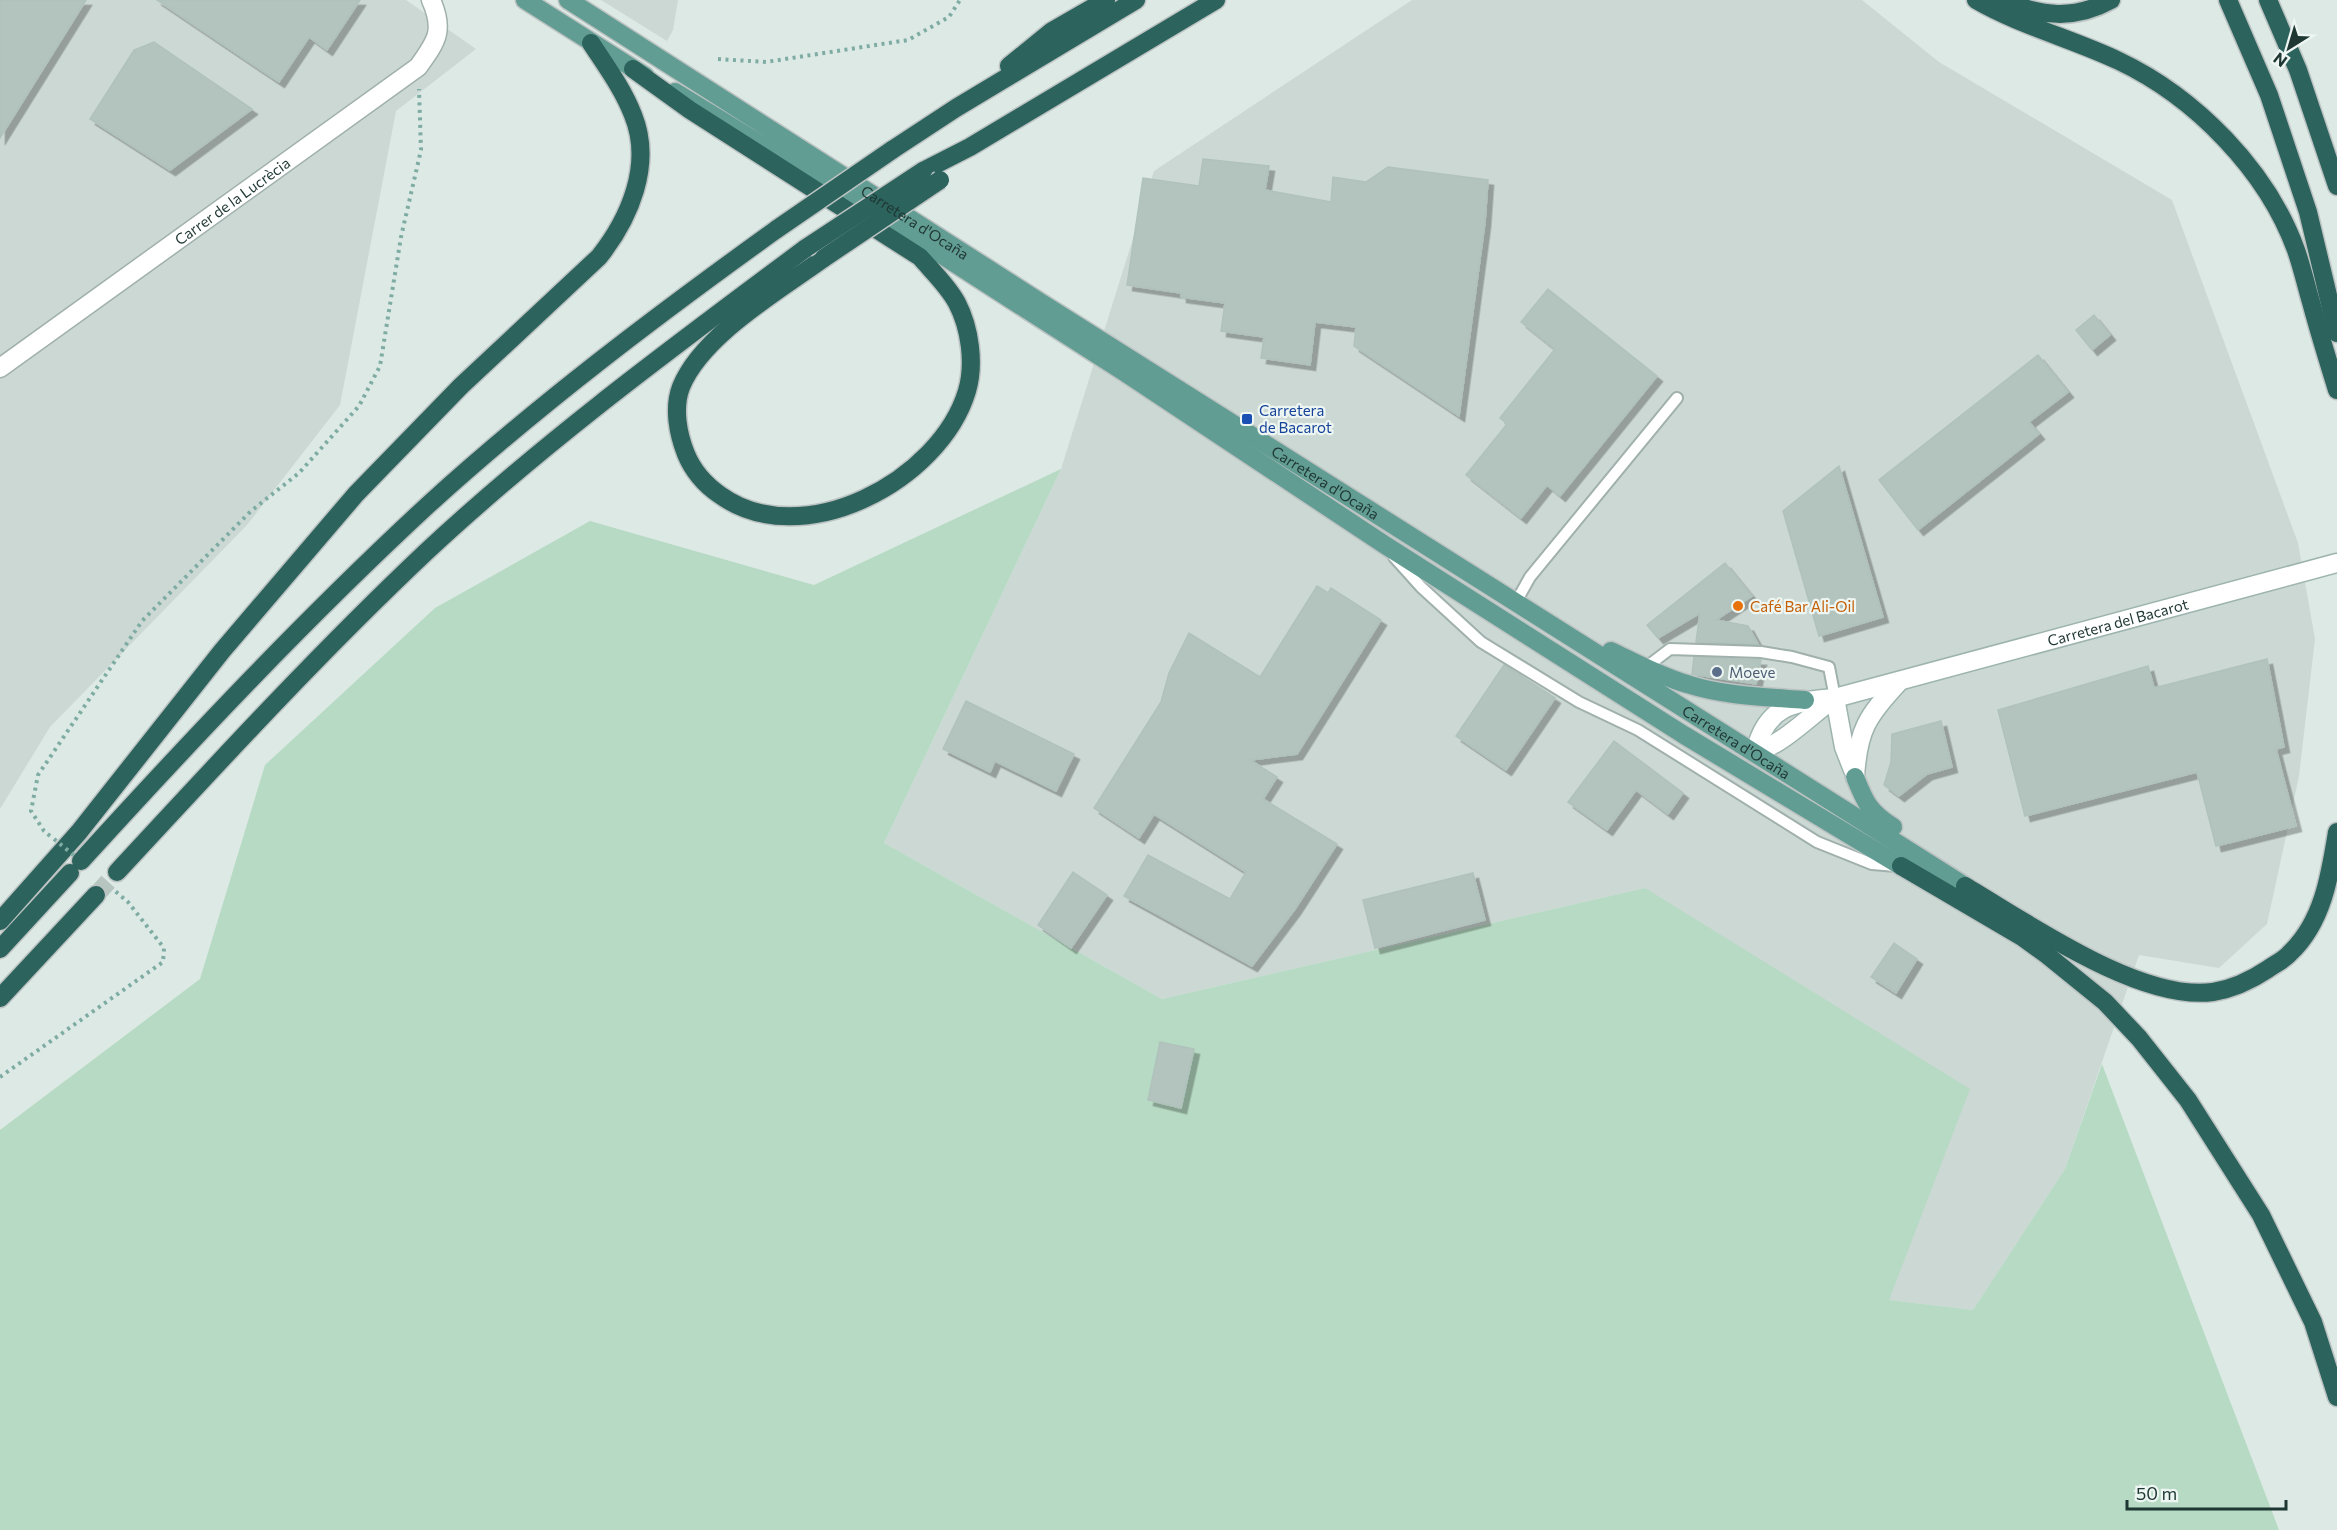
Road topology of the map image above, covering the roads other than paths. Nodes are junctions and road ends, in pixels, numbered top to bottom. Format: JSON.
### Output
{"nodes":[{"id":1,"x":525,"y":0,"type":"edge"},
{"id":2,"x":568,"y":0,"type":"edge"},
{"id":3,"x":1106,"y":0,"type":"edge"},
{"id":4,"x":1136,"y":0,"type":"edge"},
{"id":5,"x":1216,"y":0,"type":"edge"},
{"id":6,"x":1976,"y":0,"type":"edge"},
{"id":7,"x":2003,"y":0,"type":"edge"},
{"id":8,"x":2111,"y":0,"type":"edge"},
{"id":9,"x":2228,"y":0,"type":"edge"},
{"id":10,"x":2268,"y":0,"type":"edge"},
{"id":11,"x":435,"y":8,"type":"edge"},
{"id":12,"x":591,"y":43,"type":"junction"},
{"id":13,"x":633,"y":69,"type":"junction"},
{"id":14,"x":957,"y":108,"type":"junction"},
{"id":15,"x":970,"y":147,"type":"junction"},
{"id":16,"x":2337,"y":186,"type":"edge"},
{"id":17,"x":2337,"y":333,"type":"edge"},
{"id":18,"x":0,"y":368,"type":"edge"},
{"id":19,"x":2337,"y":390,"type":"edge"},
{"id":20,"x":1677,"y":398,"type":"dead end"},
{"id":21,"x":1384,"y":545,"type":"junction"},
{"id":22,"x":2337,"y":563,"type":"edge"},
{"id":23,"x":1418,"y":566,"type":"junction"},
{"id":24,"x":1516,"y":602,"type":"junction"},
{"id":25,"x":1645,"y":668,"type":"junction"},
{"id":26,"x":1899,"y":682,"type":"junction"},
{"id":27,"x":1835,"y":698,"type":"junction"},
{"id":28,"x":1805,"y":700,"type":"junction"},
{"id":29,"x":1755,"y":753,"type":"junction"},
{"id":30,"x":1855,"y":777,"type":"junction"},
{"id":31,"x":2337,"y":832,"type":"edge"},
{"id":32,"x":1879,"y":854,"type":"junction"},
{"id":33,"x":1901,"y":866,"type":"junction"},
{"id":34,"x":1965,"y":886,"type":"junction"},
{"id":35,"x":0,"y":921,"type":"edge"},
{"id":36,"x":0,"y":949,"type":"edge"},
{"id":37,"x":0,"y":998,"type":"edge"},
{"id":38,"x":2337,"y":1397,"type":"edge"}],
"edges":[{"from":1,"to":12,"type":"main road","name":"Carretera d'Ocaña"},
{"from":2,"to":24,"type":"main road","name":"Carretera d'Ocaña"},
{"from":3,"to":14,"type":"highway"},
{"from":4,"to":14,"type":"highway"},
{"from":5,"to":15,"type":"highway"},
{"from":6,"to":19,"type":"highway"},
{"from":7,"to":8,"type":"highway"},
{"from":9,"to":17,"type":"highway"},
{"from":10,"to":16,"type":"highway"},
{"from":11,"to":18,"type":"street","name":"Carrer de la Lucrècia"},
{"from":12,"to":13,"type":"main road","name":"Carretera d'Ocaña"},
{"from":12,"to":35,"type":"highway"},
{"from":13,"to":15,"type":"highway","bridge":true},
{"from":13,"to":21,"type":"main road","name":"Carretera d'Ocaña"},
{"from":14,"to":36,"type":"highway","bridge":true},
{"from":15,"to":37,"type":"highway","bridge":true},
{"from":20,"to":24,"type":"lane"},
{"from":21,"to":23,"type":"main road","name":"Carretera d'Ocaña"},
{"from":21,"to":33,"type":"lane"},
{"from":22,"to":26,"type":"street","name":"Carretera del Bacarot"},
{"from":23,"to":29,"type":"main road"},
{"from":23,"to":32,"type":"main road","name":"Carretera d'Ocaña"},
{"from":24,"to":25,"type":"main road"},
{"from":24,"to":29,"type":"main road","name":"Carretera d'Ocaña"},
{"from":25,"to":27,"type":"lane"},
{"from":25,"to":28,"type":"main road"},
{"from":26,"to":27,"type":"street","name":"Carretera del Bacarot"},
{"from":26,"to":30,"type":"street"},
{"from":27,"to":28,"type":"street","name":"Carretera del Bacarot"},
{"from":27,"to":29,"type":"street","name":"Carretera del Bacarot"},
{"from":27,"to":30,"type":"street"},
{"from":28,"to":29,"type":"street","name":"Carretera del Bacarot"},
{"from":29,"to":32,"type":"main road"},
{"from":29,"to":34,"type":"main road","name":"Carretera d'Ocaña"},
{"from":30,"to":34,"type":"main road"},
{"from":31,"to":34,"type":"highway"},
{"from":32,"to":33,"type":"main road","name":"Carretera d'Ocaña"},
{"from":33,"to":38,"type":"highway"}]}
